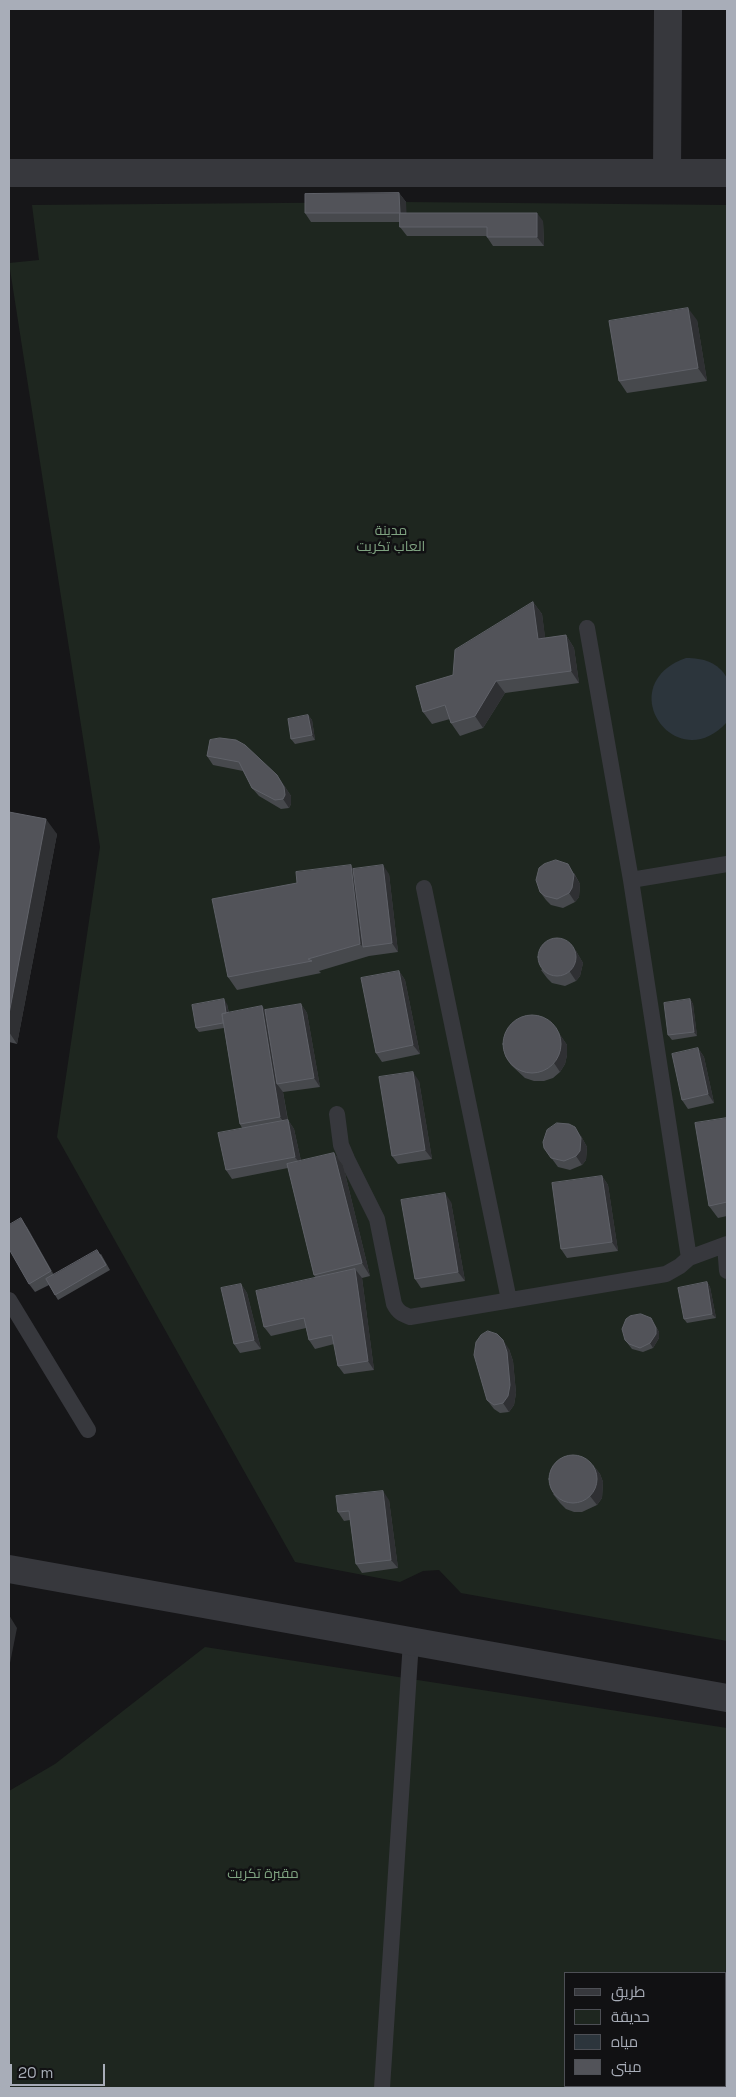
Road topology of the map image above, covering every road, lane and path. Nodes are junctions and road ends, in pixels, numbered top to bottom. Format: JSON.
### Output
{"nodes":[{"id":1,"x":668,"y":9,"type":"edge"},
{"id":2,"x":9,"y":173,"type":"edge"},
{"id":3,"x":667,"y":173,"type":"junction"},
{"id":4,"x":727,"y":174,"type":"edge"},
{"id":5,"x":587,"y":628,"type":"dead end"},
{"id":6,"x":727,"y":864,"type":"edge"},
{"id":7,"x":631,"y":880,"type":"junction"},
{"id":8,"x":424,"y":888,"type":"dead end"},
{"id":9,"x":337,"y":1114,"type":"dead end"},
{"id":10,"x":726,"y":1244,"type":"edge"},
{"id":11,"x":690,"y":1258,"type":"junction"},
{"id":12,"x":727,"y":1272,"type":"edge"},
{"id":13,"x":9,"y":1300,"type":"edge"},
{"id":14,"x":510,"y":1300,"type":"junction"},
{"id":15,"x":88,"y":1430,"type":"dead end"},
{"id":16,"x":9,"y":1569,"type":"edge"},
{"id":17,"x":411,"y":1641,"type":"junction"},
{"id":18,"x":727,"y":1698,"type":"edge"},
{"id":19,"x":382,"y":2088,"type":"edge"}],
"edges":[{"from":1,"to":3,"type":"street"},
{"from":2,"to":3,"type":"street"},
{"from":3,"to":4,"type":"street"},
{"from":5,"to":7,"type":"lane"},
{"from":6,"to":7,"type":"lane"},
{"from":7,"to":11,"type":"lane"},
{"from":8,"to":14,"type":"lane"},
{"from":9,"to":14,"type":"lane"},
{"from":10,"to":11,"type":"lane"},
{"from":10,"to":12,"type":"lane"},
{"from":11,"to":14,"type":"lane"},
{"from":13,"to":15,"type":"lane"},
{"from":16,"to":17,"type":"street"},
{"from":17,"to":18,"type":"street"},
{"from":17,"to":19,"type":"lane"}]}
